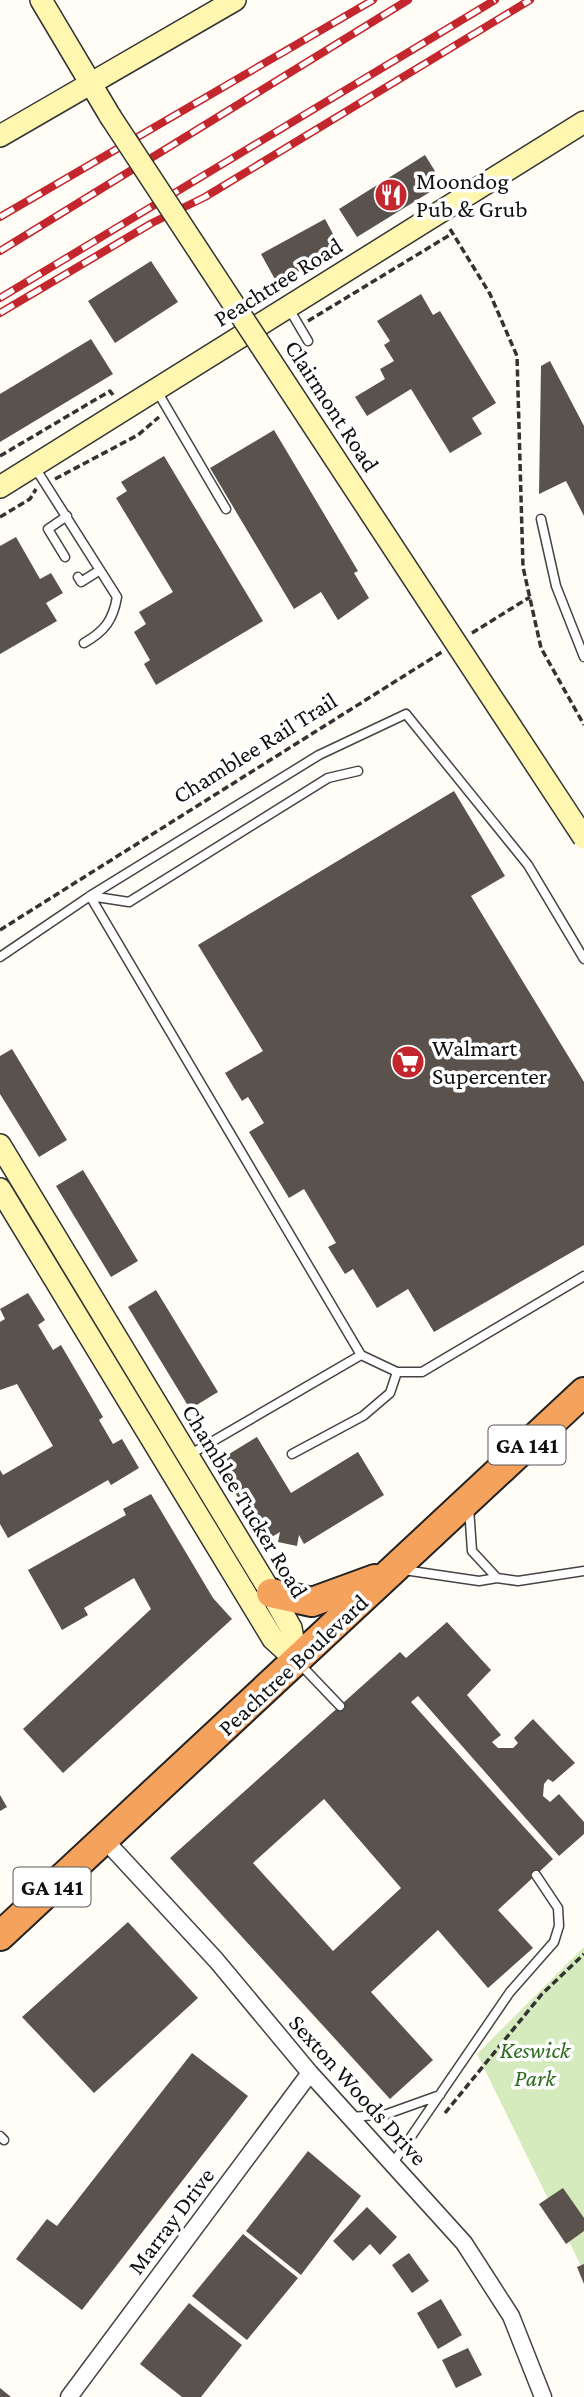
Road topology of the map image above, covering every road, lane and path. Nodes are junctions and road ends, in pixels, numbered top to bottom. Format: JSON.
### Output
{"nodes":[{"id":1,"x":41,"y":0,"type":"edge"},
{"id":2,"x":236,"y":0,"type":"edge"},
{"id":3,"x":91,"y":86,"type":"junction"},
{"id":4,"x":584,"y":122,"type":"edge"},
{"id":5,"x":0,"y":136,"type":"edge"},
{"id":6,"x":453,"y":233,"type":"dead end"},
{"id":7,"x":288,"y":307,"type":"junction"},
{"id":8,"x":308,"y":341,"type":"dead end"},
{"id":9,"x":157,"y":390,"type":"junction"},
{"id":10,"x":110,"y":391,"type":"dead end"},
{"id":11,"x":138,"y":435,"type":"dead end"},
{"id":12,"x":0,"y":456,"type":"edge"},
{"id":13,"x":34,"y":467,"type":"junction"},
{"id":14,"x":65,"y":475,"type":"dead end"},
{"id":15,"x":0,"y":486,"type":"edge"},
{"id":16,"x":33,"y":491,"type":"dead end"},
{"id":17,"x":226,"y":509,"type":"dead end"},
{"id":18,"x":66,"y":516,"type":"junction"},
{"id":19,"x":0,"y":517,"type":"edge"},
{"id":20,"x":541,"y":519,"type":"dead end"},
{"id":21,"x":65,"y":557,"type":"dead end"},
{"id":22,"x":100,"y":570,"type":"junction"},
{"id":23,"x":78,"y":578,"type":"dead end"},
{"id":24,"x":530,"y":597,"type":"junction"},
{"id":25,"x":462,"y":639,"type":"dead end"},
{"id":26,"x":84,"y":643,"type":"dead end"},
{"id":27,"x":451,"y":647,"type":"dead end"},
{"id":28,"x":584,"y":657,"type":"edge"},
{"id":29,"x":584,"y":725,"type":"edge"},
{"id":30,"x":358,"y":771,"type":"dead end"},
{"id":31,"x":584,"y":838,"type":"edge"},
{"id":32,"x":90,"y":896,"type":"junction"},
{"id":33,"x":0,"y":930,"type":"edge"},
{"id":34,"x":0,"y":957,"type":"edge"},
{"id":35,"x":584,"y":959,"type":"edge"},
{"id":36,"x":0,"y":1145,"type":"edge"},
{"id":37,"x":0,"y":1189,"type":"edge"},
{"id":38,"x":584,"y":1276,"type":"edge"},
{"id":39,"x":361,"y":1354,"type":"junction"},
{"id":40,"x":397,"y":1372,"type":"junction"},
{"id":41,"x":584,"y":1392,"type":"edge"},
{"id":42,"x":292,"y":1454,"type":"dead end"},
{"id":43,"x":188,"y":1455,"type":"junction"},
{"id":44,"x":470,"y":1499,"type":"junction"},
{"id":45,"x":393,"y":1571,"type":"junction"},
{"id":46,"x":584,"y":1571,"type":"edge"},
{"id":47,"x":497,"y":1578,"type":"junction"},
{"id":48,"x":271,"y":1593,"type":"junction"},
{"id":49,"x":297,"y":1661,"type":"junction"},
{"id":50,"x":340,"y":1706,"type":"dead end"},
{"id":51,"x":103,"y":1838,"type":"junction"},
{"id":52,"x":536,"y":1875,"type":"dead end"},
{"id":53,"x":0,"y":1936,"type":"edge"},
{"id":54,"x":584,"y":1954,"type":"edge"},
{"id":55,"x":310,"y":2073,"type":"junction"},
{"id":56,"x":440,"y":2095,"type":"junction"},
{"id":57,"x":443,"y":2115,"type":"dead end"},
{"id":58,"x":350,"y":2117,"type":"junction"},
{"id":59,"x":393,"y":2163,"type":"junction"},
{"id":60,"x":69,"y":2397,"type":"edge"},
{"id":61,"x":543,"y":2397,"type":"edge"}],
"edges":[{"from":1,"to":3,"type":"main road","name":"Clairmont Road"},
{"from":2,"to":3,"type":"main road"},
{"from":3,"to":5,"type":"main road"},
{"from":3,"to":31,"type":"main road","name":"Clairmont Road","bridge":true},
{"from":4,"to":7,"type":"main road","name":"Peachtree Road"},
{"from":6,"to":24,"type":"path"},
{"from":7,"to":8,"type":"lane"},
{"from":7,"to":9,"type":"main road","name":"Peachtree Road"},
{"from":9,"to":13,"type":"main road","name":"Peachtree Road"},
{"from":9,"to":17,"type":"lane"},
{"from":10,"to":12,"type":"path"},
{"from":11,"to":14,"type":"path"},
{"from":13,"to":15,"type":"main road","name":"Peachtree Road"},
{"from":13,"to":18,"type":"lane"},
{"from":16,"to":19,"type":"path"},
{"from":18,"to":21,"type":"lane"},
{"from":18,"to":22,"type":"lane"},
{"from":20,"to":28,"type":"lane"},
{"from":22,"to":23,"type":"lane"},
{"from":22,"to":26,"type":"lane"},
{"from":24,"to":25,"type":"path"},
{"from":24,"to":29,"type":"path"},
{"from":27,"to":33,"type":"path","name":"Chamblee Rail Trail"},
{"from":30,"to":32,"type":"lane"},
{"from":32,"to":34,"type":"lane"},
{"from":32,"to":35,"type":"lane"},
{"from":32,"to":39,"type":"lane"},
{"from":36,"to":43,"type":"main road","name":"Chamblee Tucker Road"},
{"from":37,"to":49,"type":"main road","name":"Chamblee Tucker Road"},
{"from":38,"to":40,"type":"lane"},
{"from":39,"to":40,"type":"lane"},
{"from":39,"to":43,"type":"lane"},
{"from":40,"to":42,"type":"lane"},
{"from":41,"to":44,"type":"highway","name":"Peachtree Boulevard","number":"GA 141"},
{"from":43,"to":48,"type":"main road","name":"Chamblee Tucker Road"},
{"from":44,"to":45,"type":"highway","name":"Peachtree Boulevard","number":"GA 141"},
{"from":44,"to":47,"type":"lane"},
{"from":45,"to":47,"type":"lane"},
{"from":45,"to":48,"type":"highway"},
{"from":45,"to":49,"type":"highway","name":"Peachtree Boulevard","number":"GA 141"},
{"from":46,"to":47,"type":"lane"},
{"from":48,"to":49,"type":"main road","name":"Chamblee Tucker Road"},
{"from":49,"to":50,"type":"lane"},
{"from":49,"to":51,"type":"highway","name":"Peachtree Boulevard","number":"GA 141"},
{"from":51,"to":53,"type":"highway","name":"Peachtree Boulevard","number":"GA 141"},
{"from":51,"to":55,"type":"street","name":"Sexton Woods Drive"},
{"from":52,"to":56,"type":"lane"},
{"from":54,"to":57,"type":"path"},
{"from":55,"to":58,"type":"street","name":"Sexton Woods Drive"},
{"from":55,"to":60,"type":"street","name":"Marray Drive"},
{"from":56,"to":58,"type":"lane"},
{"from":56,"to":59,"type":"lane"},
{"from":58,"to":59,"type":"street","name":"Sexton Woods Drive"},
{"from":59,"to":61,"type":"street","name":"Sexton Woods Drive"}]}
